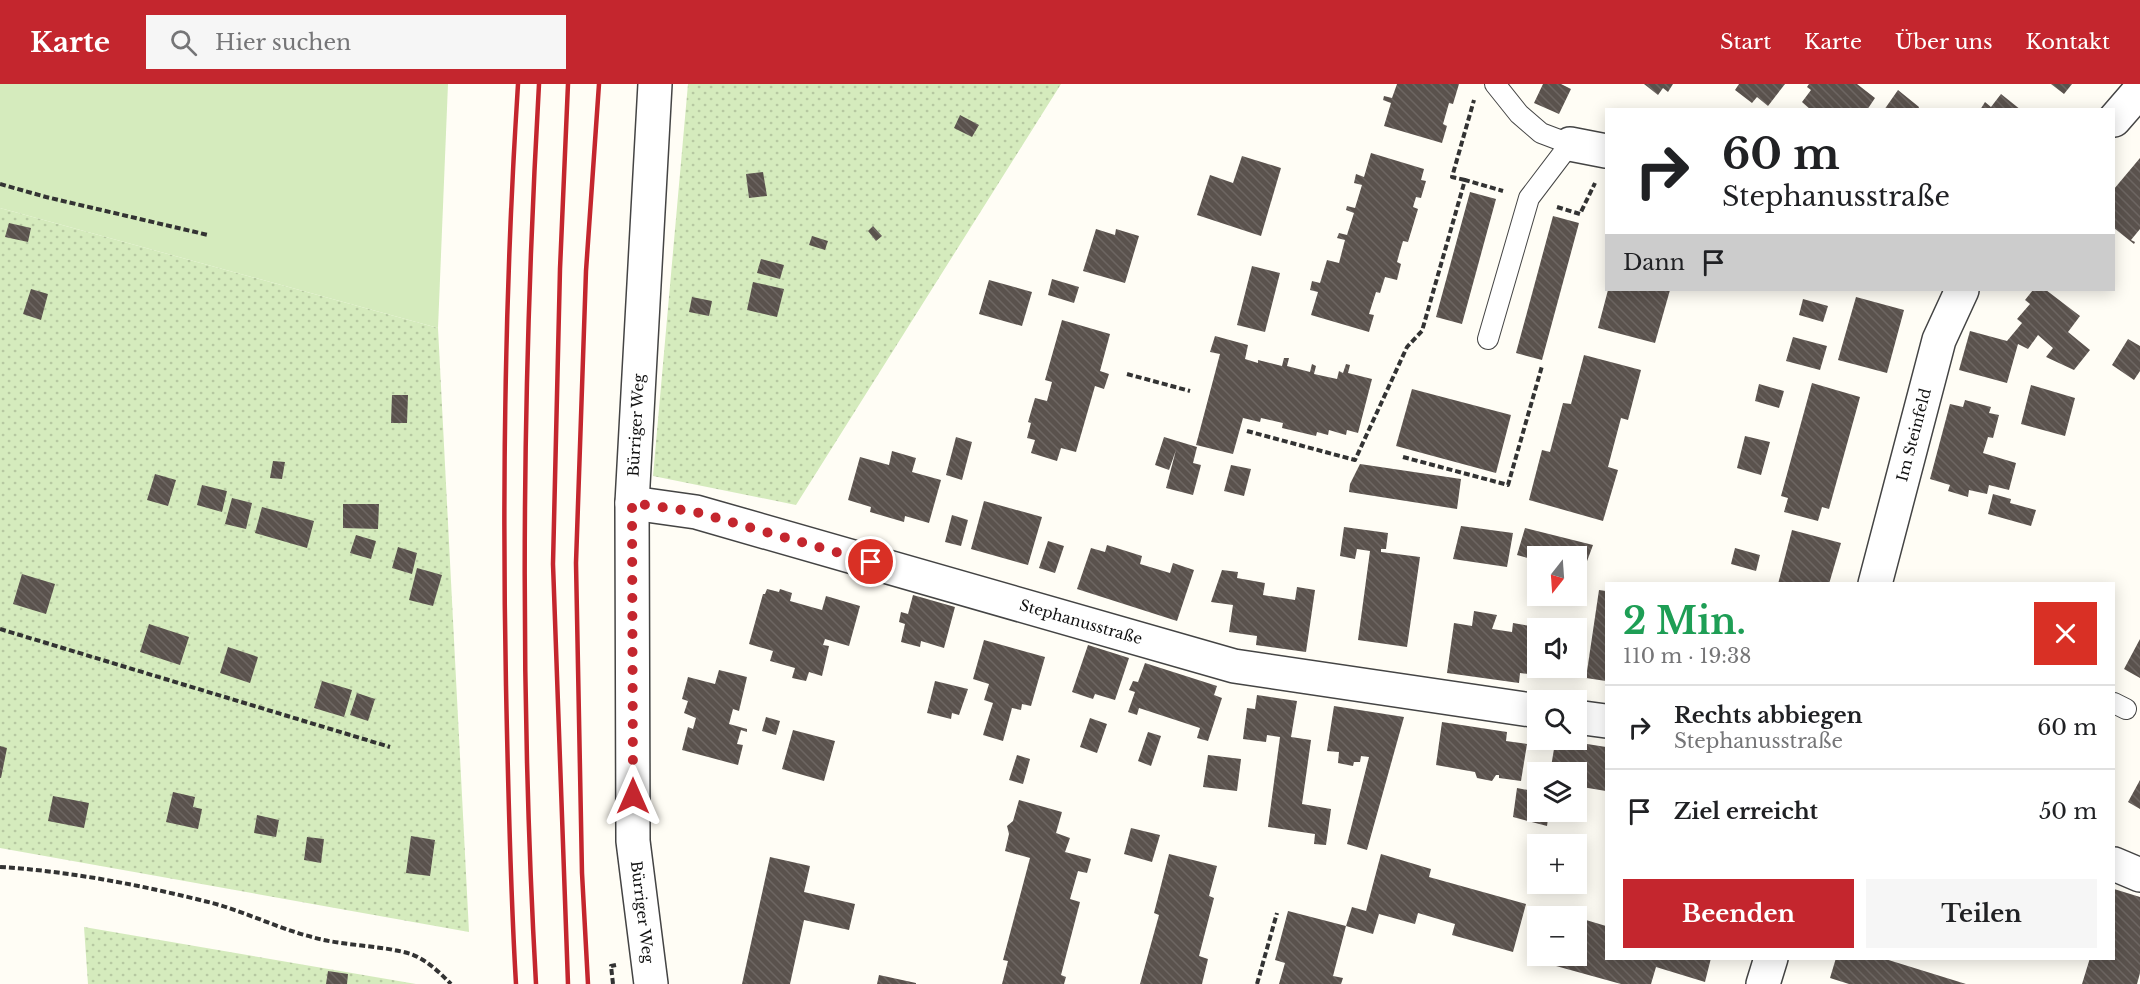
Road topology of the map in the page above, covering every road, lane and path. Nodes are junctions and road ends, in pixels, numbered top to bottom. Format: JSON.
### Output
{"nodes":[{"id":1,"x":655,"y":84,"type":"edge"},
{"id":2,"x":1495,"y":84,"type":"edge"},
{"id":3,"x":2140,"y":90,"type":"edge"},
{"id":4,"x":1476,"y":94,"type":"dead end"},
{"id":5,"x":2115,"y":119,"type":"edge"},
{"id":6,"x":1569,"y":144,"type":"junction"},
{"id":7,"x":1605,"y":151,"type":"edge"},
{"id":8,"x":1465,"y":180,"type":"dead end"},
{"id":9,"x":0,"y":184,"type":"edge"},
{"id":10,"x":208,"y":235,"type":"dead end"},
{"id":11,"x":1959,"y":291,"type":"edge"},
{"id":12,"x":1422,"y":332,"type":"dead end"},
{"id":13,"x":1488,"y":339,"type":"dead end"},
{"id":14,"x":1542,"y":366,"type":"dead end"},
{"id":15,"x":1127,"y":374,"type":"dead end"},
{"id":16,"x":1190,"y":391,"type":"dead end"},
{"id":17,"x":1247,"y":431,"type":"dead end"},
{"id":18,"x":1403,"y":458,"type":"dead end"},
{"id":19,"x":632,"y":503,"type":"junction"},
{"id":20,"x":1876,"y":582,"type":"edge"},
{"id":21,"x":0,"y":629,"type":"edge"},
{"id":22,"x":1527,"y":709,"type":"edge"},
{"id":23,"x":1587,"y":718,"type":"edge"},
{"id":24,"x":1605,"y":721,"type":"edge"},
{"id":25,"x":390,"y":747,"type":"dead end"},
{"id":26,"x":2115,"y":864,"type":"edge"},
{"id":27,"x":0,"y":867,"type":"edge"},
{"id":28,"x":2140,"y":875,"type":"edge"},
{"id":29,"x":1277,"y":913,"type":"dead end"},
{"id":30,"x":1770,"y":960,"type":"edge"},
{"id":31,"x":451,"y":984,"type":"edge"},
{"id":32,"x":651,"y":984,"type":"edge"},
{"id":33,"x":1257,"y":984,"type":"edge"},
{"id":34,"x":1763,"y":984,"type":"edge"}],
"edges":[{"from":1,"to":19,"type":"street","name":"Bürriger Weg"},
{"from":2,"to":6,"type":"lane"},
{"from":3,"to":5,"type":"street"},
{"from":4,"to":8,"type":"path"},
{"from":6,"to":7,"type":"street"},
{"from":6,"to":13,"type":"lane"},
{"from":9,"to":10,"type":"path"},
{"from":11,"to":20,"type":"street","name":"Im Steinfeld"},
{"from":12,"to":17,"type":"path"},
{"from":14,"to":18,"type":"path"},
{"from":15,"to":16,"type":"path"},
{"from":19,"to":22,"type":"street","name":"Stephanusstraße"},
{"from":19,"to":32,"type":"street","name":"Bürriger Weg"},
{"from":21,"to":25,"type":"path"},
{"from":23,"to":24,"type":"street"},
{"from":26,"to":28,"type":"street"},
{"from":27,"to":31,"type":"path"},
{"from":29,"to":33,"type":"path"},
{"from":30,"to":34,"type":"street"}]}
